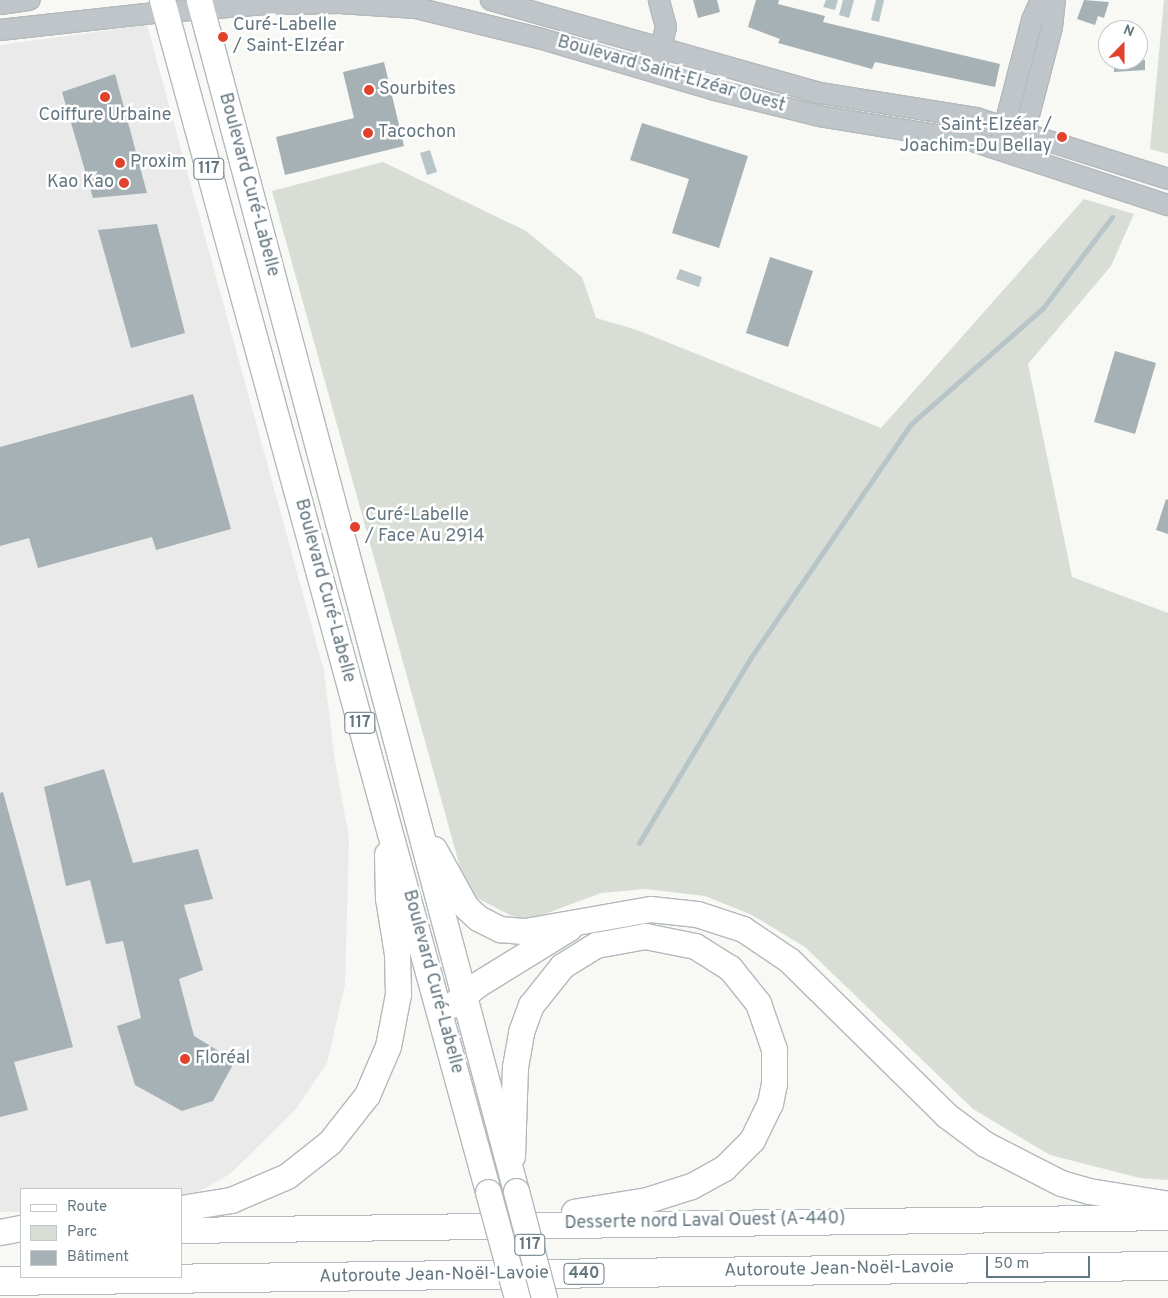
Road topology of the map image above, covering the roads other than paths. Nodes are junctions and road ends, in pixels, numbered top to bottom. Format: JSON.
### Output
{"nodes":[{"id":1,"x":30,"y":0,"type":"edge"},
{"id":2,"x":491,"y":0,"type":"edge"},
{"id":3,"x":659,"y":0,"type":"edge"},
{"id":4,"x":1040,"y":0,"type":"edge"},
{"id":5,"x":1056,"y":0,"type":"edge"},
{"id":6,"x":0,"y":4,"type":"edge"},
{"id":7,"x":200,"y":4,"type":"edge"},
{"id":8,"x":164,"y":6,"type":"edge"},
{"id":9,"x":0,"y":30,"type":"edge"},
{"id":10,"x":661,"y":49,"type":"junction"},
{"id":11,"x":654,"y":73,"type":"junction"},
{"id":12,"x":1006,"y":127,"type":"junction"},
{"id":13,"x":1025,"y":133,"type":"junction"},
{"id":14,"x":998,"y":148,"type":"junction"},
{"id":15,"x":1018,"y":155,"type":"junction"},
{"id":16,"x":1168,"y":179,"type":"edge"},
{"id":17,"x":1168,"y":205,"type":"edge"},
{"id":18,"x":415,"y":814,"type":"junction"},
{"id":19,"x":387,"y":819,"type":"junction"},
{"id":20,"x":577,"y":923,"type":"junction"},
{"id":21,"x":463,"y":996,"type":"junction"},
{"id":22,"x":441,"y":1014,"type":"junction"},
{"id":23,"x":513,"y":1182,"type":"junction"},
{"id":24,"x":1168,"y":1204,"type":"edge"},
{"id":25,"x":182,"y":1208,"type":"edge"},
{"id":26,"x":1168,"y":1217,"type":"edge"},
{"id":27,"x":494,"y":1225,"type":"junction"},
{"id":28,"x":20,"y":1230,"type":"edge"},
{"id":29,"x":182,"y":1230,"type":"edge"},
{"id":30,"x":0,"y":1232,"type":"edge"},
{"id":31,"x":1168,"y":1266,"type":"edge"},
{"id":32,"x":0,"y":1281,"type":"edge"},
{"id":33,"x":517,"y":1298,"type":"edge"},
{"id":34,"x":544,"y":1298,"type":"edge"}],
"edges":[{"from":1,"to":6,"type":"street"},
{"from":2,"to":10,"type":"street","name":"Boulevard Saint-Elzéar Ouest"},
{"from":3,"to":10,"type":"street"},
{"from":4,"to":12,"type":"street"},
{"from":5,"to":13,"type":"street"},
{"from":7,"to":8,"type":"street","name":"Boulevard Saint-Elzéar Ouest"},
{"from":7,"to":11,"type":"street","name":"Boulevard Saint-Elzéar Ouest"},
{"from":7,"to":18,"type":"main road","name":"Boulevard Curé-Labelle","number":"117"},
{"from":8,"to":9,"type":"street","name":"Boulevard Saint-Elzéar Ouest"},
{"from":8,"to":19,"type":"main road","name":"Boulevard Curé-Labelle","number":"117"},
{"from":10,"to":11,"type":"street"},
{"from":10,"to":12,"type":"street","name":"Boulevard Saint-Elzéar Ouest"},
{"from":11,"to":14,"type":"street","name":"Boulevard Saint-Elzéar Ouest"},
{"from":12,"to":13,"type":"street","name":"Boulevard Saint-Elzéar Ouest"},
{"from":12,"to":14,"type":"street"},
{"from":13,"to":15,"type":"street"},
{"from":13,"to":16,"type":"street","name":"Boulevard Saint-Elzéar Ouest"},
{"from":14,"to":15,"type":"street","name":"Boulevard Saint-Elzéar Ouest"},
{"from":15,"to":17,"type":"street","name":"Boulevard Saint-Elzéar Ouest"},
{"from":18,"to":20,"type":"main road"},
{"from":18,"to":21,"type":"main road","name":"Boulevard Curé-Labelle","number":"117"},
{"from":19,"to":22,"type":"main road","name":"Boulevard Curé-Labelle","number":"117"},
{"from":19,"to":25,"type":"main road"},
{"from":20,"to":21,"type":"main road"},
{"from":20,"to":24,"type":"main road"},
{"from":21,"to":22,"type":"main road"},
{"from":21,"to":23,"type":"main road","name":"Boulevard Curé-Labelle","number":"117"},
{"from":22,"to":33,"type":"main road","name":"Boulevard Curé-Labelle","number":"117","bridge":true},
{"from":23,"to":27,"type":"main road"},
{"from":23,"to":34,"type":"main road","name":"Boulevard Curé-Labelle","number":"117","bridge":true},
{"from":26,"to":27,"type":"main road","name":"Desserte nord Laval Ouest (A-440)"},
{"from":27,"to":29,"type":"main road","name":"Desserte nord Laval Ouest (A-440)"},
{"from":28,"to":30,"type":"main road"},
{"from":31,"to":32,"type":"highway","name":"Autoroute Jean-Noël-Lavoie","number":"440"}]}
